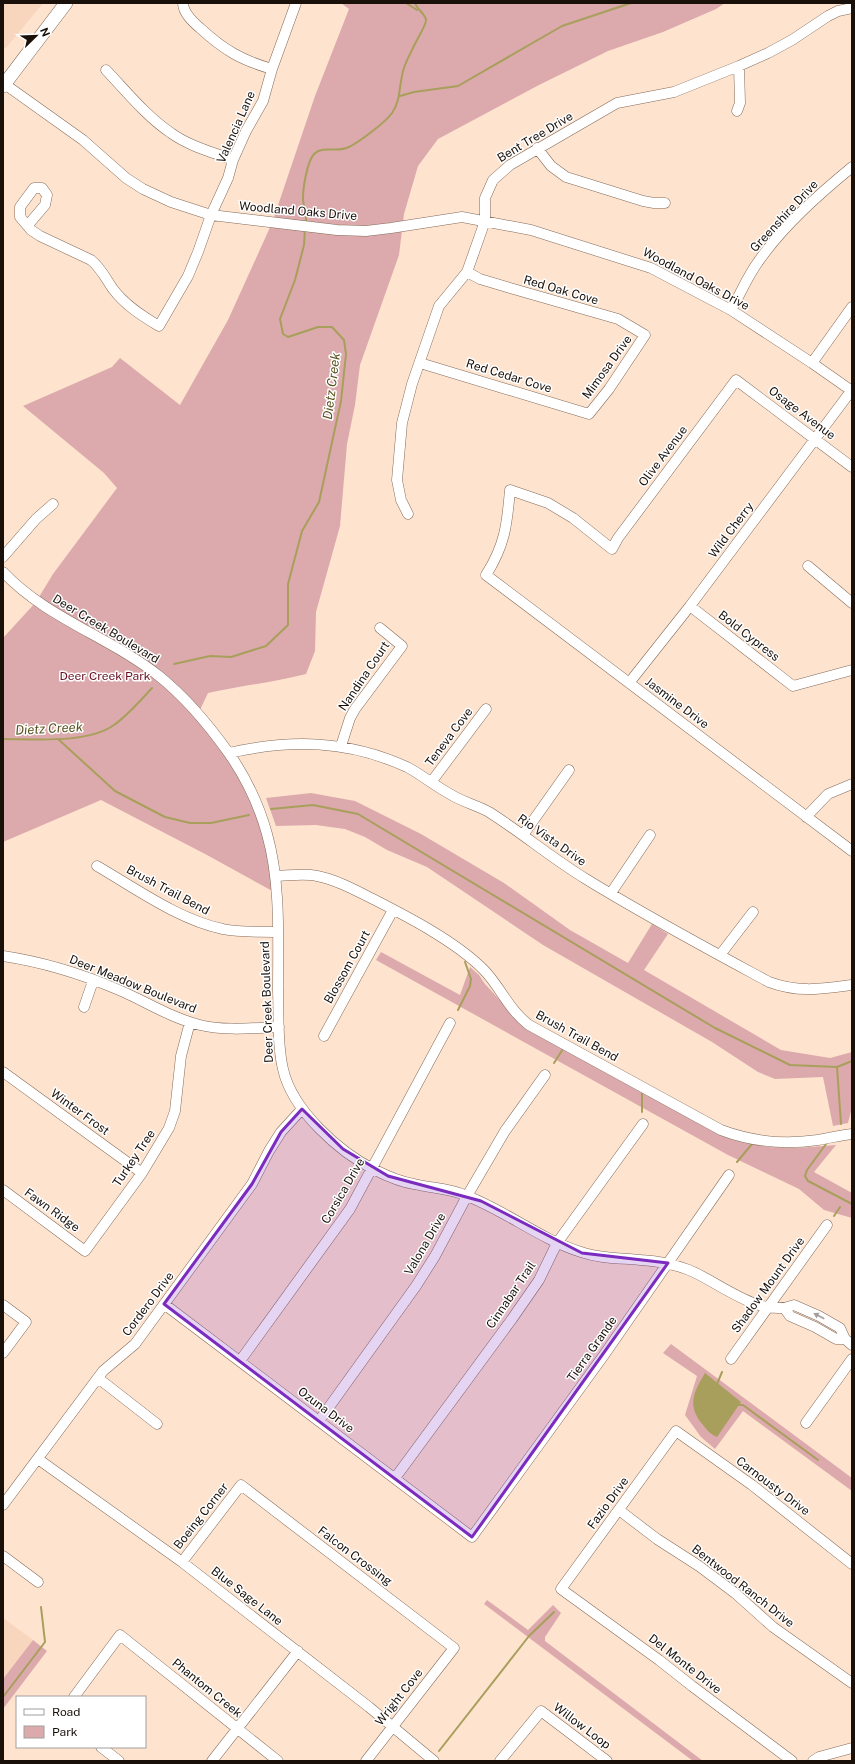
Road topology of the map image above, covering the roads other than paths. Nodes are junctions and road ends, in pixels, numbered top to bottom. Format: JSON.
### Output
{"nodes":[{"id":1,"x":66,"y":3,"type":"edge"},
{"id":2,"x":183,"y":3,"type":"edge"},
{"id":3,"x":296,"y":3,"type":"edge"},
{"id":4,"x":852,"y":8,"type":"edge"},
{"id":5,"x":739,"y":66,"type":"junction"},
{"id":6,"x":272,"y":69,"type":"junction"},
{"id":7,"x":106,"y":70,"type":"dead end"},
{"id":8,"x":3,"y":85,"type":"edge"},
{"id":9,"x":737,"y":111,"type":"dead end"},
{"id":10,"x":537,"y":148,"type":"junction"},
{"id":11,"x":233,"y":160,"type":"junction"},
{"id":12,"x":852,"y":167,"type":"edge"},
{"id":13,"x":665,"y":203,"type":"dead end"},
{"id":14,"x":211,"y":215,"type":"junction"},
{"id":15,"x":485,"y":221,"type":"junction"},
{"id":16,"x":28,"y":225,"type":"dead end"},
{"id":17,"x":467,"y":272,"type":"junction"},
{"id":18,"x":731,"y":310,"type":"junction"},
{"id":19,"x":850,"y":312,"type":"edge"},
{"id":20,"x":646,"y":335,"type":"joint"},
{"id":21,"x":812,"y":362,"type":"junction"},
{"id":22,"x":420,"y":363,"type":"junction"},
{"id":23,"x":736,"y":380,"type":"joint"},
{"id":24,"x":852,"y":391,"type":"edge"},
{"id":25,"x":590,"y":414,"type":"joint"},
{"id":26,"x":815,"y":439,"type":"junction"},
{"id":27,"x":852,"y":467,"type":"edge"},
{"id":28,"x":53,"y":504,"type":"dead end"},
{"id":29,"x":408,"y":514,"type":"dead end"},
{"id":30,"x":3,"y":557,"type":"edge"},
{"id":31,"x":808,"y":566,"type":"dead end"},
{"id":32,"x":3,"y":572,"type":"edge"},
{"id":33,"x":486,"y":575,"type":"joint"},
{"id":34,"x":852,"y":603,"type":"edge"},
{"id":35,"x":690,"y":606,"type":"junction"},
{"id":36,"x":380,"y":628,"type":"dead end"},
{"id":37,"x":852,"y":670,"type":"edge"},
{"id":38,"x":629,"y":683,"type":"junction"},
{"id":39,"x":486,"y":709,"type":"dead end"},
{"id":40,"x":341,"y":746,"type":"junction"},
{"id":41,"x":229,"y":753,"type":"junction"},
{"id":42,"x":569,"y":770,"type":"dead end"},
{"id":43,"x":432,"y":781,"type":"junction"},
{"id":44,"x":852,"y":784,"type":"edge"},
{"id":45,"x":806,"y":817,"type":"junction"},
{"id":46,"x":523,"y":835,"type":"junction"},
{"id":47,"x":650,"y":835,"type":"dead end"},
{"id":48,"x":852,"y":851,"type":"edge"},
{"id":49,"x":97,"y":866,"type":"dead end"},
{"id":50,"x":275,"y":876,"type":"junction"},
{"id":51,"x":611,"y":893,"type":"junction"},
{"id":52,"x":393,"y":910,"type":"junction"},
{"id":53,"x":753,"y":912,"type":"dead end"},
{"id":54,"x":278,"y":932,"type":"junction"},
{"id":55,"x":720,"y":955,"type":"junction"},
{"id":56,"x":3,"y":956,"type":"edge"},
{"id":57,"x":93,"y":981,"type":"junction"},
{"id":58,"x":852,"y":985,"type":"edge"},
{"id":59,"x":84,"y":1007,"type":"dead end"},
{"id":60,"x":190,"y":1022,"type":"junction"},
{"id":61,"x":450,"y":1023,"type":"dead end"},
{"id":62,"x":279,"y":1027,"type":"junction"},
{"id":63,"x":324,"y":1036,"type":"dead end"},
{"id":64,"x":3,"y":1072,"type":"edge"},
{"id":65,"x":545,"y":1075,"type":"dead end"},
{"id":66,"x":302,"y":1108,"type":"junction"},
{"id":67,"x":643,"y":1124,"type":"dead end"},
{"id":68,"x":852,"y":1134,"type":"edge"},
{"id":69,"x":372,"y":1168,"type":"junction"},
{"id":70,"x":142,"y":1173,"type":"junction"},
{"id":71,"x":729,"y":1175,"type":"dead end"},
{"id":72,"x":3,"y":1190,"type":"edge"},
{"id":73,"x":467,"y":1196,"type":"junction"},
{"id":74,"x":827,"y":1225,"type":"dead end"},
{"id":75,"x":558,"y":1243,"type":"junction"},
{"id":76,"x":85,"y":1251,"type":"joint"},
{"id":77,"x":668,"y":1263,"type":"junction"},
{"id":78,"x":164,"y":1304,"type":"junction"},
{"id":79,"x":3,"y":1305,"type":"edge"},
{"id":80,"x":769,"y":1307,"type":"junction"},
{"id":81,"x":848,"y":1342,"type":"edge"},
{"id":82,"x":3,"y":1353,"type":"edge"},
{"id":83,"x":731,"y":1359,"type":"dead end"},
{"id":84,"x":852,"y":1359,"type":"edge"},
{"id":85,"x":240,"y":1361,"type":"junction"},
{"id":86,"x":98,"y":1378,"type":"junction"},
{"id":87,"x":319,"y":1421,"type":"junction"},
{"id":88,"x":806,"y":1423,"type":"dead end"},
{"id":89,"x":157,"y":1424,"type":"dead end"},
{"id":90,"x":676,"y":1431,"type":"joint"},
{"id":91,"x":38,"y":1459,"type":"junction"},
{"id":92,"x":395,"y":1478,"type":"junction"},
{"id":93,"x":241,"y":1485,"type":"joint"},
{"id":94,"x":3,"y":1505,"type":"edge"},
{"id":95,"x":620,"y":1510,"type":"junction"},
{"id":96,"x":472,"y":1537,"type":"joint"},
{"id":97,"x":3,"y":1556,"type":"edge"},
{"id":98,"x":182,"y":1562,"type":"junction"},
{"id":99,"x":852,"y":1564,"type":"edge"},
{"id":100,"x":38,"y":1582,"type":"dead end"},
{"id":101,"x":561,"y":1589,"type":"joint"},
{"id":102,"x":454,"y":1648,"type":"joint"},
{"id":103,"x":298,"y":1651,"type":"junction"},
{"id":104,"x":852,"y":1682,"type":"edge"},
{"id":105,"x":75,"y":1696,"type":"edge"},
{"id":106,"x":392,"y":1727,"type":"junction"},
{"id":107,"x":237,"y":1729,"type":"junction"},
{"id":108,"x":102,"y":1748,"type":"edge"},
{"id":109,"x":852,"y":1748,"type":"edge"},
{"id":110,"x":119,"y":1761,"type":"edge"},
{"id":111,"x":212,"y":1761,"type":"edge"},
{"id":112,"x":278,"y":1761,"type":"edge"},
{"id":113,"x":366,"y":1761,"type":"edge"},
{"id":114,"x":434,"y":1761,"type":"edge"},
{"id":115,"x":500,"y":1761,"type":"edge"},
{"id":116,"x":607,"y":1761,"type":"edge"},
{"id":117,"x":792,"y":1761,"type":"edge"},
{"id":118,"x":813,"y":1761,"type":"edge"}],
"edges":[{"from":1,"to":8,"type":"main road"},
{"from":2,"to":6,"type":"street"},
{"from":3,"to":6,"type":"street","name":"Valencia Lane"},
{"from":4,"to":5,"type":"street","name":"Bent Tree Drive"},
{"from":5,"to":9,"type":"street"},
{"from":5,"to":10,"type":"street","name":"Bent Tree Drive"},
{"from":6,"to":11,"type":"street","name":"Valencia Lane"},
{"from":7,"to":11,"type":"street"},
{"from":8,"to":14,"type":"street","name":"Woodland Oaks Drive"},
{"from":10,"to":13,"type":"street"},
{"from":10,"to":15,"type":"street","name":"Bent Tree Drive"},
{"from":11,"to":14,"type":"street","name":"Valencia Lane"},
{"from":12,"to":18,"type":"street","name":"Greenshire Drive"},
{"from":14,"to":15,"type":"street","name":"Woodland Oaks Drive"},
{"from":14,"to":16,"type":"street","name":"Valencia Lane"},
{"from":15,"to":17,"type":"street","name":"Bent Tree Drive"},
{"from":15,"to":18,"type":"street","name":"Woodland Oaks Drive"},
{"from":17,"to":20,"type":"street","name":"Red Oak Cove"},
{"from":17,"to":22,"type":"street","name":"Bent Tree Drive"},
{"from":18,"to":21,"type":"street","name":"Woodland Oaks Drive"},
{"from":19,"to":21,"type":"street"},
{"from":20,"to":25,"type":"street","name":"Mimosa Drive"},
{"from":21,"to":24,"type":"street","name":"Woodland Oaks Drive"},
{"from":22,"to":25,"type":"street","name":"Red Cedar Cove"},
{"from":22,"to":29,"type":"street","name":"Bent Tree Drive"},
{"from":23,"to":26,"type":"street","name":"Osage Avenue"},
{"from":23,"to":33,"type":"street","name":"Olive Avenue"},
{"from":24,"to":26,"type":"street","name":"Wild Cherry"},
{"from":26,"to":27,"type":"street","name":"Osage Avenue"},
{"from":26,"to":35,"type":"street","name":"Wild Cherry"},
{"from":28,"to":30,"type":"street"},
{"from":31,"to":34,"type":"street"},
{"from":32,"to":41,"type":"street","name":"Deer Creek Boulevard"},
{"from":33,"to":38,"type":"street","name":"Jasmine Drive"},
{"from":35,"to":37,"type":"street","name":"Bold Cypress"},
{"from":35,"to":38,"type":"street","name":"Wild Cherry"},
{"from":36,"to":40,"type":"street","name":"Nandina Court"},
{"from":38,"to":45,"type":"street","name":"Jasmine Drive"},
{"from":39,"to":43,"type":"street","name":"Teneva Cove"},
{"from":40,"to":41,"type":"street","name":"Rio Vista Drive"},
{"from":40,"to":43,"type":"street","name":"Rio Vista Drive"},
{"from":41,"to":50,"type":"street","name":"Deer Creek Boulevard"},
{"from":42,"to":46,"type":"street"},
{"from":43,"to":46,"type":"street","name":"Rio Vista Drive"},
{"from":44,"to":45,"type":"street"},
{"from":45,"to":48,"type":"street","name":"Jasmine Drive"},
{"from":46,"to":51,"type":"street","name":"Rio Vista Drive"},
{"from":47,"to":51,"type":"street"},
{"from":49,"to":54,"type":"street","name":"Brush Trail Bend"},
{"from":50,"to":52,"type":"street","name":"Brush Trail Bend"},
{"from":50,"to":54,"type":"street","name":"Deer Creek Boulevard"},
{"from":51,"to":55,"type":"street","name":"Rio Vista Drive"},
{"from":52,"to":63,"type":"street","name":"Blossom Court"},
{"from":52,"to":68,"type":"street","name":"Brush Trail Bend"},
{"from":53,"to":55,"type":"street"},
{"from":54,"to":62,"type":"street","name":"Deer Creek Boulevard"},
{"from":55,"to":58,"type":"street","name":"Rio Vista Drive"},
{"from":56,"to":57,"type":"street","name":"Deer Meadow Boulevard"},
{"from":57,"to":59,"type":"street"},
{"from":57,"to":60,"type":"street","name":"Deer Meadow Boulevard"},
{"from":60,"to":62,"type":"street","name":"Deer Meadow Boulevard"},
{"from":60,"to":70,"type":"street","name":"Turkey Tree"},
{"from":61,"to":69,"type":"street","name":"Corsica Drive"},
{"from":62,"to":66,"type":"street","name":"Deer Creek Boulevard"},
{"from":64,"to":70,"type":"street","name":"Winter Frost"},
{"from":65,"to":73,"type":"street","name":"Valona Drive"},
{"from":66,"to":69,"type":"street","name":"Deer Creek Boulevard"},
{"from":66,"to":78,"type":"street","name":"Cordero Drive"},
{"from":67,"to":75,"type":"street","name":"Cinnabar Trail"},
{"from":69,"to":73,"type":"street","name":"Deer Creek Boulevard"},
{"from":69,"to":85,"type":"street","name":"Corsica Drive"},
{"from":70,"to":76,"type":"street","name":"Turkey Tree"},
{"from":71,"to":77,"type":"street","name":"Tierra Grande"},
{"from":72,"to":76,"type":"street","name":"Fawn Ridge"},
{"from":73,"to":75,"type":"street","name":"Deer Creek Boulevard"},
{"from":73,"to":87,"type":"street","name":"Valona Drive"},
{"from":74,"to":80,"type":"street","name":"Shadow Mount Drive"},
{"from":75,"to":77,"type":"street","name":"Deer Creek Boulevard"},
{"from":75,"to":92,"type":"street","name":"Cinnabar Trail"},
{"from":77,"to":80,"type":"street","name":"Deer Creek Boulevard"},
{"from":77,"to":96,"type":"street","name":"Tierra Grande"},
{"from":78,"to":85,"type":"street","name":"Ozuna Drive"},
{"from":78,"to":86,"type":"street","name":"Cordero Drive"},
{"from":79,"to":82,"type":"street"},
{"from":80,"to":81,"type":"street","name":"Deer Creek Boulevard"},
{"from":80,"to":83,"type":"street","name":"Shadow Mount Drive"},
{"from":84,"to":88,"type":"street"},
{"from":85,"to":87,"type":"street","name":"Ozuna Drive"},
{"from":86,"to":89,"type":"street"},
{"from":86,"to":91,"type":"street","name":"Cordero Drive"},
{"from":87,"to":92,"type":"street","name":"Ozuna Drive"},
{"from":90,"to":95,"type":"street","name":"Fazio Drive"},
{"from":90,"to":99,"type":"street","name":"Carnousty Drive"},
{"from":91,"to":94,"type":"street","name":"Cordero Drive"},
{"from":91,"to":98,"type":"street","name":"Blue Sage Lane"},
{"from":92,"to":96,"type":"street","name":"Ozuna Drive"},
{"from":93,"to":98,"type":"street","name":"Boeing Corner"},
{"from":93,"to":102,"type":"street","name":"Falcon Crossing"},
{"from":95,"to":101,"type":"street","name":"Fazio Drive"},
{"from":95,"to":104,"type":"street","name":"Bentwood Ranch Drive"},
{"from":97,"to":100,"type":"street"},
{"from":98,"to":103,"type":"street","name":"Blue Sage Lane"},
{"from":101,"to":117,"type":"street","name":"Del Monte Drive"},
{"from":102,"to":106,"type":"street","name":"Wright Cove"},
{"from":103,"to":106,"type":"street","name":"Blue Sage Lane"},
{"from":103,"to":107,"type":"street"},
{"from":105,"to":107,"type":"street","name":"Phantom Creek"},
{"from":106,"to":113,"type":"street","name":"Wright Cove"},
{"from":106,"to":114,"type":"street","name":"Blue Sage Lane"},
{"from":107,"to":111,"type":"street"},
{"from":107,"to":112,"type":"street","name":"Phantom Creek"},
{"from":108,"to":110,"type":"street"},
{"from":109,"to":118,"type":"street"},
{"from":115,"to":116,"type":"street","name":"Willow Loop"}]}
